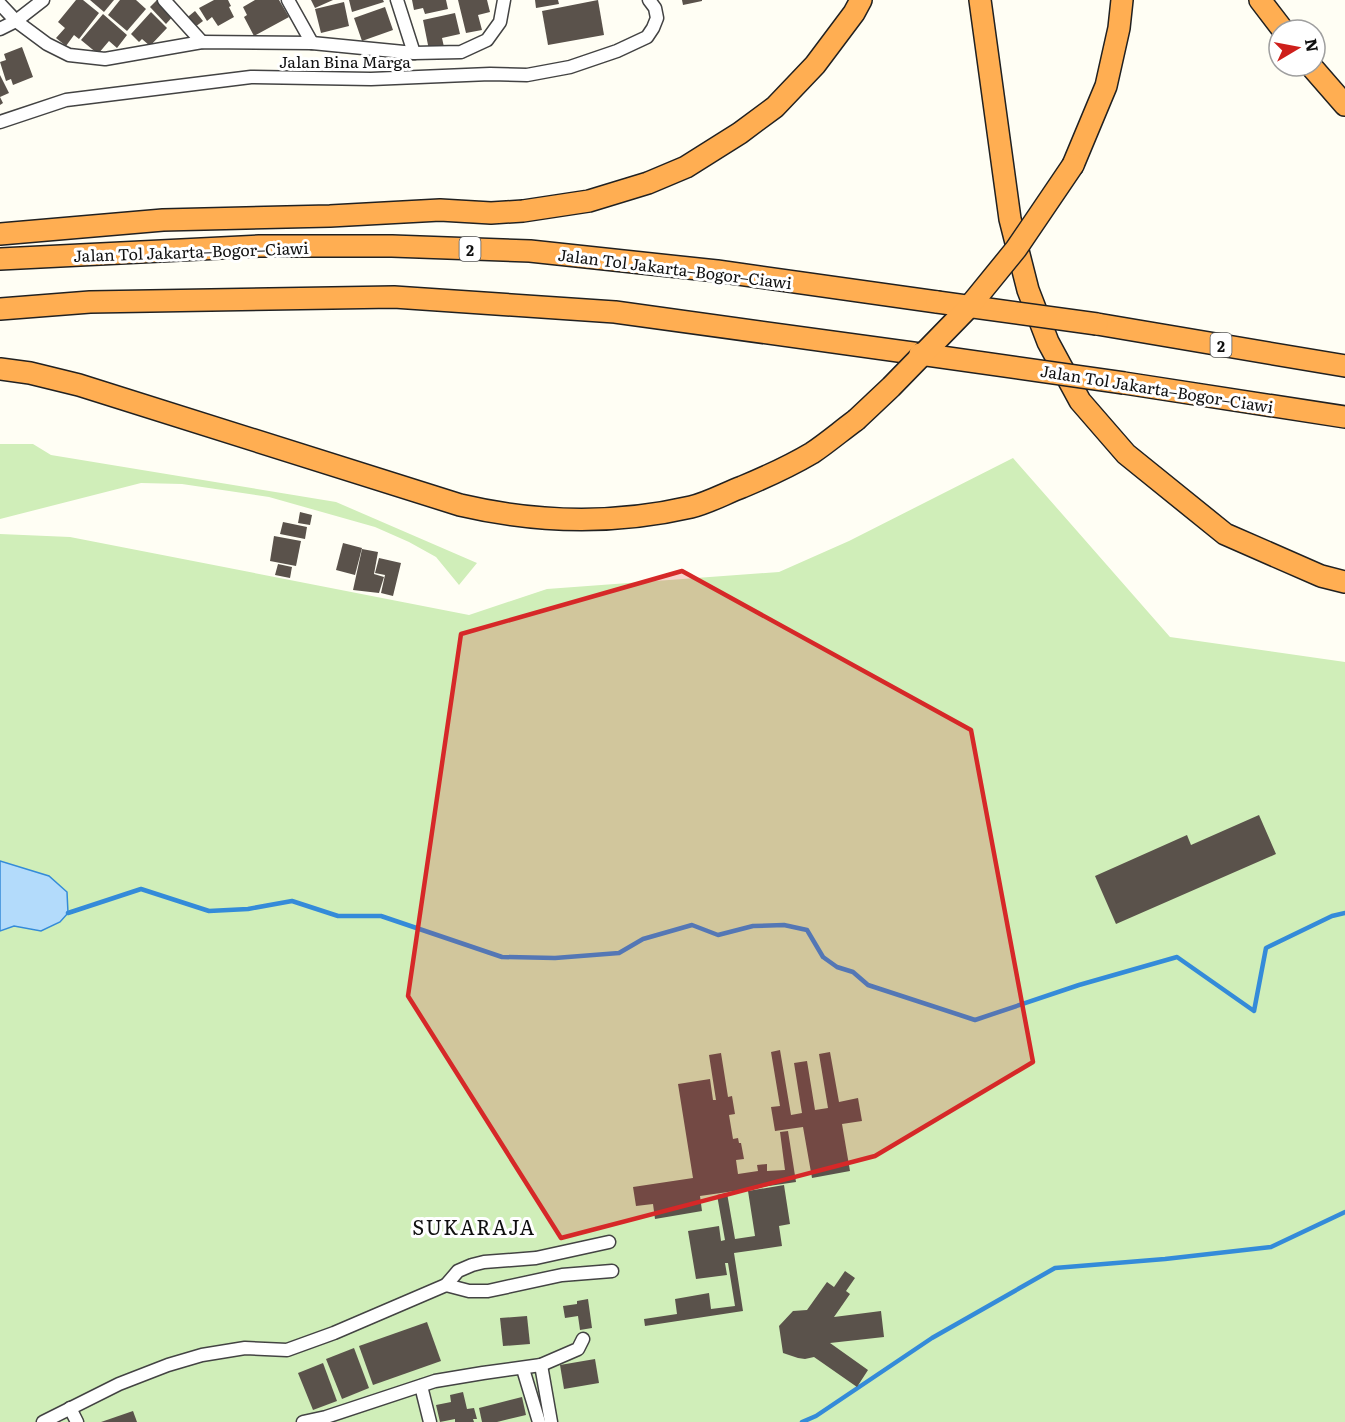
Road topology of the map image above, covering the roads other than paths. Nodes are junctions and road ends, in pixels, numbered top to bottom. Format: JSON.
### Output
{"nodes":[{"id":1,"x":43,"y":0,"type":"edge"},
{"id":2,"x":164,"y":0,"type":"edge"},
{"id":3,"x":288,"y":0,"type":"edge"},
{"id":4,"x":397,"y":0,"type":"edge"},
{"id":5,"x":504,"y":0,"type":"edge"},
{"id":6,"x":649,"y":0,"type":"edge"},
{"id":7,"x":861,"y":0,"type":"edge"},
{"id":8,"x":980,"y":0,"type":"edge"},
{"id":9,"x":1122,"y":0,"type":"edge"},
{"id":10,"x":1260,"y":0,"type":"edge"},
{"id":11,"x":0,"y":4,"type":"edge"},
{"id":12,"x":1274,"y":18,"type":"edge"},
{"id":13,"x":16,"y":21,"type":"junction"},
{"id":14,"x":0,"y":29,"type":"edge"},
{"id":15,"x":202,"y":42,"type":"junction"},
{"id":16,"x":312,"y":43,"type":"junction"},
{"id":17,"x":414,"y":53,"type":"junction"},
{"id":18,"x":1321,"y":78,"type":"edge"},
{"id":19,"x":1345,"y":105,"type":"edge"},
{"id":20,"x":0,"y":122,"type":"edge"},
{"id":21,"x":0,"y":234,"type":"edge"},
{"id":22,"x":0,"y":259,"type":"edge"},
{"id":23,"x":0,"y":309,"type":"edge"},
{"id":24,"x":1345,"y":366,"type":"edge"},
{"id":25,"x":0,"y":369,"type":"edge"},
{"id":26,"x":1345,"y":417,"type":"edge"},
{"id":27,"x":1345,"y":582,"type":"edge"},
{"id":28,"x":609,"y":1242,"type":"dead end"},
{"id":29,"x":612,"y":1271,"type":"dead end"},
{"id":30,"x":446,"y":1285,"type":"junction"},
{"id":31,"x":584,"y":1339,"type":"dead end"},
{"id":32,"x":541,"y":1365,"type":"junction"},
{"id":33,"x":523,"y":1368,"type":"junction"},
{"id":34,"x":421,"y":1386,"type":"junction"},
{"id":35,"x":70,"y":1408,"type":"junction"},
{"id":36,"x":326,"y":1420,"type":"edge"},
{"id":37,"x":48,"y":1421,"type":"edge"},
{"id":38,"x":77,"y":1422,"type":"edge"},
{"id":39,"x":303,"y":1422,"type":"edge"},
{"id":40,"x":430,"y":1422,"type":"edge"},
{"id":41,"x":539,"y":1422,"type":"edge"},
{"id":42,"x":551,"y":1422,"type":"edge"}],
"edges":[{"from":1,"to":13,"type":"street"},
{"from":2,"to":15,"type":"street"},
{"from":3,"to":16,"type":"street"},
{"from":4,"to":17,"type":"street"},
{"from":5,"to":17,"type":"street"},
{"from":6,"to":20,"type":"street","name":"Jalan Bina Marga"},
{"from":7,"to":21,"type":"highway"},
{"from":8,"to":27,"type":"highway"},
{"from":9,"to":25,"type":"highway","bridge":true},
{"from":10,"to":12,"type":"highway"},
{"from":11,"to":13,"type":"street"},
{"from":13,"to":14,"type":"street"},
{"from":13,"to":15,"type":"street"},
{"from":15,"to":16,"type":"street"},
{"from":16,"to":17,"type":"street"},
{"from":18,"to":19,"type":"highway"},
{"from":22,"to":24,"type":"highway","name":"Jalan Tol Jakarta–Bogor–Ciawi","number":"2","bridge":true},
{"from":23,"to":26,"type":"highway","name":"Jalan Tol Jakarta–Bogor–Ciawi","bridge":true},
{"from":28,"to":30,"type":"street"},
{"from":29,"to":30,"type":"street"},
{"from":30,"to":35,"type":"street"},
{"from":31,"to":32,"type":"street"},
{"from":32,"to":33,"type":"street"},
{"from":32,"to":42,"type":"street"},
{"from":33,"to":34,"type":"street"},
{"from":33,"to":41,"type":"street"},
{"from":34,"to":36,"type":"street"},
{"from":34,"to":40,"type":"street"},
{"from":35,"to":37,"type":"street"},
{"from":35,"to":38,"type":"street"},
{"from":36,"to":39,"type":"street"}]}
